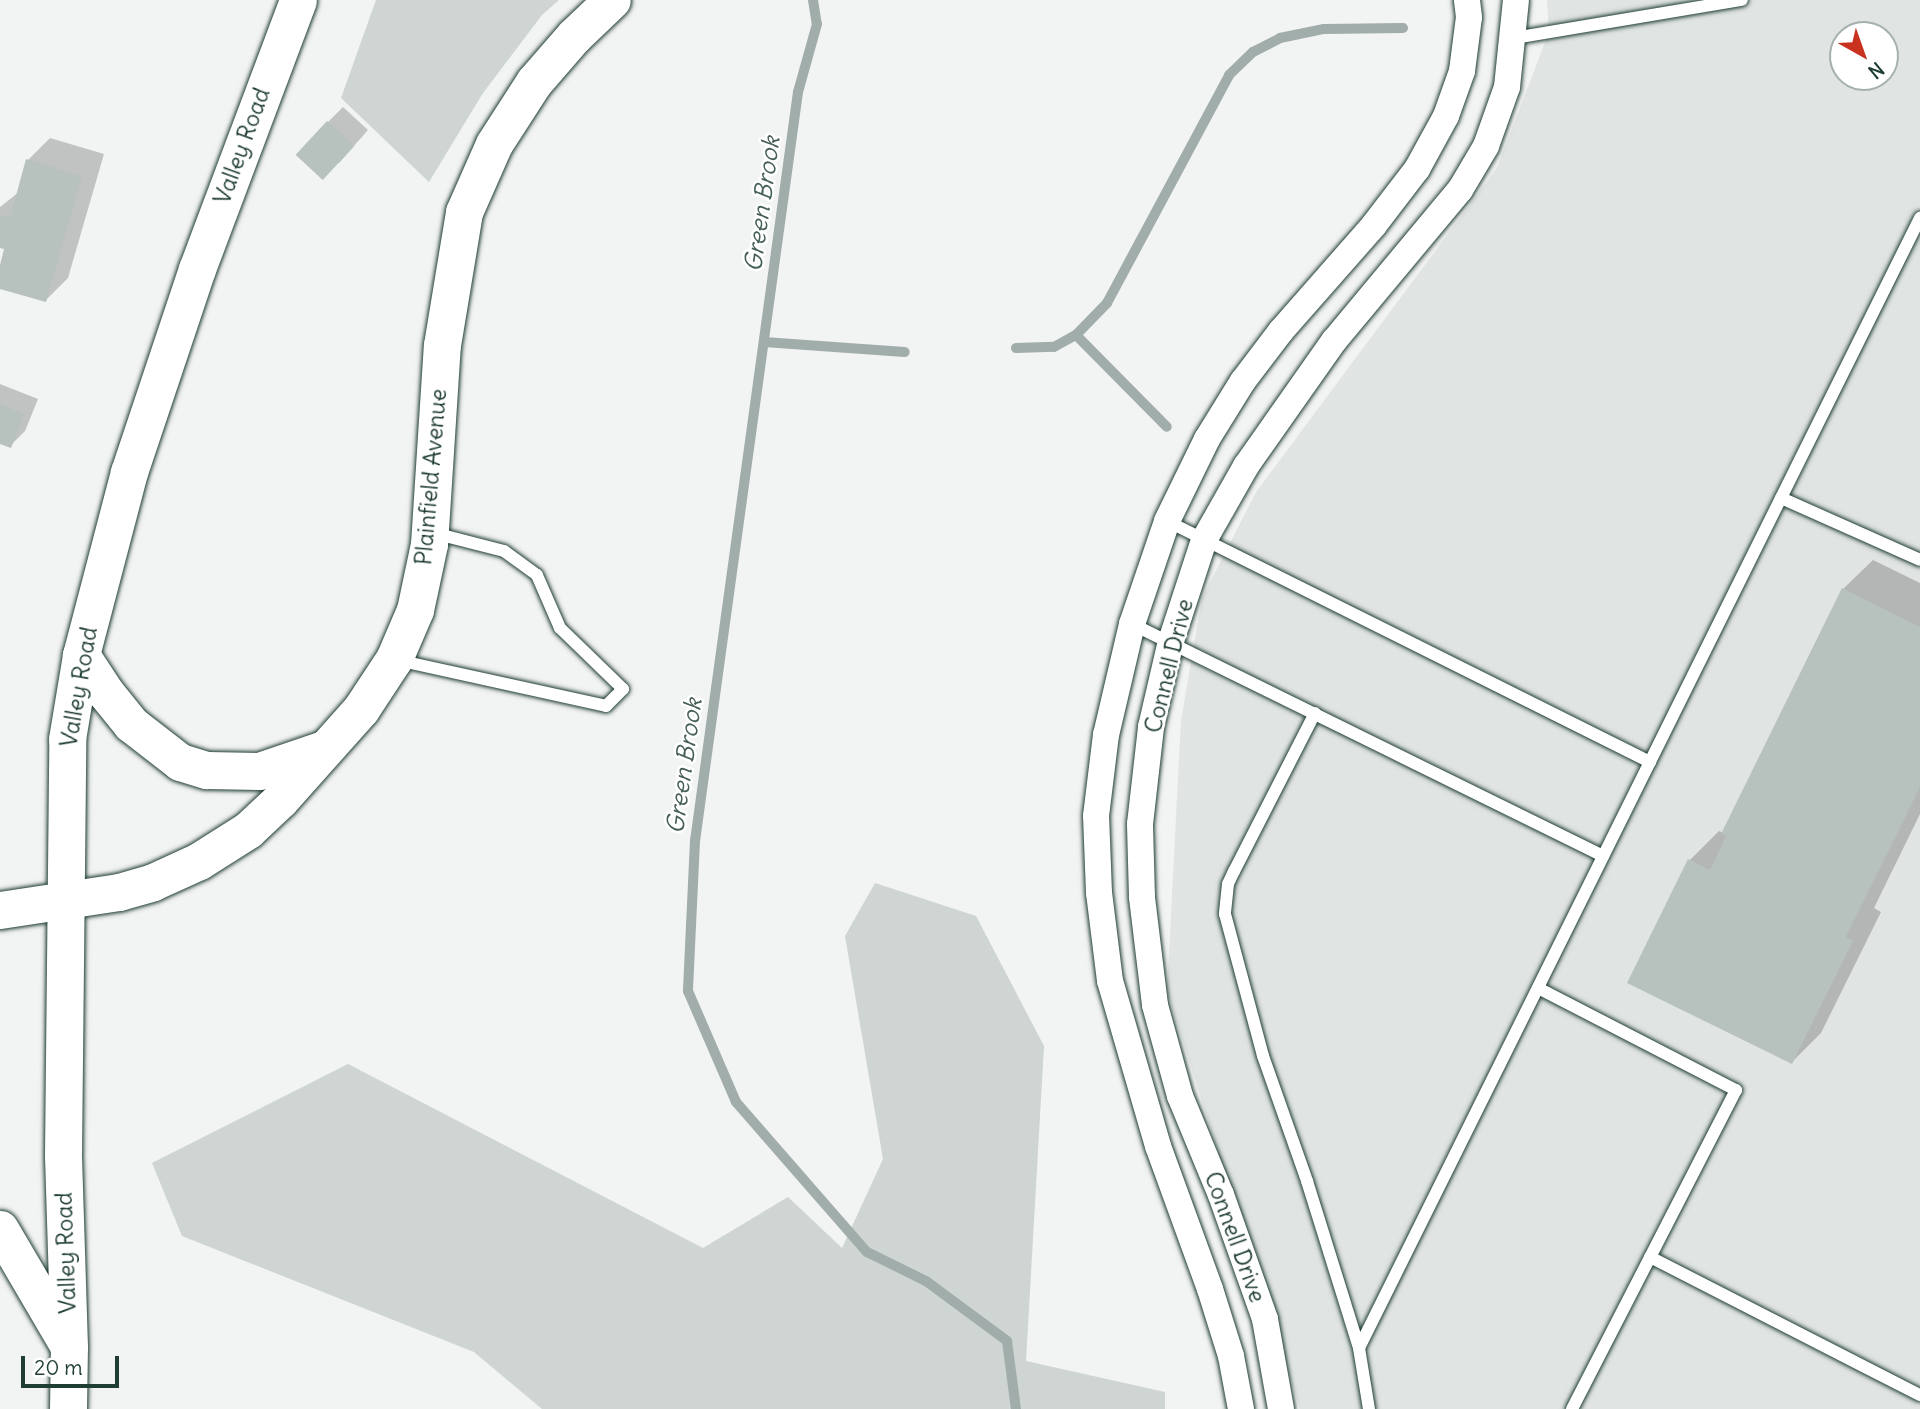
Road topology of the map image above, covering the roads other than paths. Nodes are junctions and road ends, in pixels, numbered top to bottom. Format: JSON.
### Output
{"nodes":[{"id":1,"x":298,"y":0,"type":"edge"},
{"id":2,"x":612,"y":0,"type":"edge"},
{"id":3,"x":1468,"y":0,"type":"edge"},
{"id":4,"x":1516,"y":0,"type":"edge"},
{"id":5,"x":1742,"y":0,"type":"edge"},
{"id":6,"x":1514,"y":38,"type":"junction"},
{"id":7,"x":1920,"y":218,"type":"edge"},
{"id":8,"x":1781,"y":498,"type":"junction"},
{"id":9,"x":1167,"y":521,"type":"junction"},
{"id":10,"x":429,"y":532,"type":"junction"},
{"id":11,"x":1205,"y":540,"type":"junction"},
{"id":12,"x":1920,"y":560,"type":"edge"},
{"id":13,"x":1132,"y":624,"type":"junction"},
{"id":14,"x":1171,"y":641,"type":"junction"},
{"id":15,"x":81,"y":655,"type":"junction"},
{"id":16,"x":394,"y":659,"type":"junction"},
{"id":17,"x":1315,"y":713,"type":"junction"},
{"id":18,"x":328,"y":748,"type":"junction"},
{"id":19,"x":1650,"y":762,"type":"junction"},
{"id":20,"x":1603,"y":856,"type":"junction"},
{"id":21,"x":63,"y":902,"type":"junction"},
{"id":22,"x":0,"y":910,"type":"edge"},
{"id":23,"x":1538,"y":988,"type":"junction"},
{"id":24,"x":0,"y":1229,"type":"edge"},
{"id":25,"x":1650,"y":1257,"type":"junction"},
{"id":26,"x":69,"y":1347,"type":"junction"},
{"id":27,"x":1359,"y":1348,"type":"junction"},
{"id":28,"x":1920,"y":1395,"type":"edge"},
{"id":29,"x":68,"y":1409,"type":"edge"},
{"id":30,"x":1241,"y":1409,"type":"edge"},
{"id":31,"x":1281,"y":1409,"type":"edge"},
{"id":32,"x":1369,"y":1409,"type":"edge"},
{"id":33,"x":1572,"y":1409,"type":"edge"}],
"edges":[{"from":1,"to":15,"type":"main road","name":"Valley Road"},
{"from":2,"to":10,"type":"main road","name":"Plainfield Avenue"},
{"from":3,"to":9,"type":"street","name":"Connell Drive"},
{"from":4,"to":6,"type":"street","name":"Connell Drive"},
{"from":5,"to":6,"type":"lane"},
{"from":6,"to":11,"type":"street","name":"Connell Drive"},
{"from":7,"to":8,"type":"lane"},
{"from":8,"to":12,"type":"lane"},
{"from":8,"to":19,"type":"lane"},
{"from":9,"to":11,"type":"lane"},
{"from":9,"to":13,"type":"street","name":"Connell Drive"},
{"from":10,"to":16,"type":"main road","name":"Plainfield Avenue"},
{"from":10,"to":16,"type":"lane"},
{"from":11,"to":14,"type":"street","name":"Connell Drive"},
{"from":11,"to":19,"type":"lane"},
{"from":13,"to":14,"type":"lane"},
{"from":13,"to":30,"type":"street","name":"Connell Drive"},
{"from":14,"to":17,"type":"lane"},
{"from":14,"to":31,"type":"street","name":"Connell Drive"},
{"from":15,"to":18,"type":"main road"},
{"from":15,"to":21,"type":"main road","name":"Valley Road"},
{"from":16,"to":18,"type":"main road","name":"Plainfield Avenue"},
{"from":17,"to":20,"type":"lane"},
{"from":17,"to":27,"type":"lane"},
{"from":18,"to":21,"type":"main road","name":"Plainfield Avenue"},
{"from":19,"to":20,"type":"lane"},
{"from":20,"to":23,"type":"lane"},
{"from":21,"to":22,"type":"main road","name":"Plainfield Avenue"},
{"from":21,"to":26,"type":"main road","name":"Valley Road"},
{"from":23,"to":25,"type":"lane"},
{"from":23,"to":27,"type":"lane"},
{"from":24,"to":26,"type":"main road"},
{"from":25,"to":28,"type":"lane"},
{"from":25,"to":33,"type":"lane"},
{"from":26,"to":29,"type":"main road","name":"Valley Road"},
{"from":27,"to":32,"type":"lane"}]}
